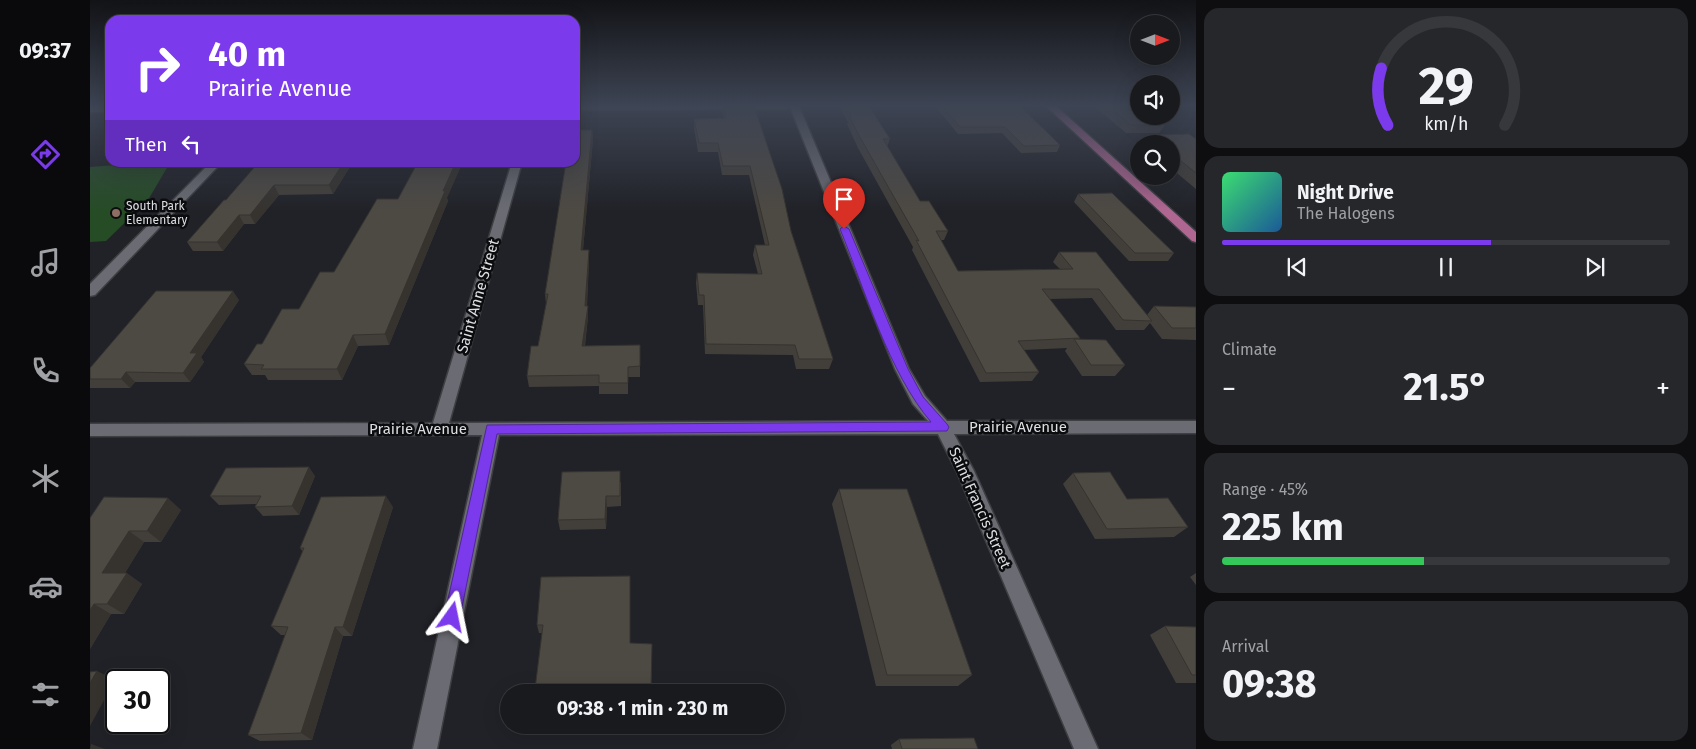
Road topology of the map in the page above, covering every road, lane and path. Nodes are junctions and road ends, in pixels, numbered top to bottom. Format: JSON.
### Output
{"nodes":[{"id":1,"x":808,"y":141,"type":"edge"},
{"id":2,"x":1089,"y":141,"type":"edge"},
{"id":3,"x":212,"y":167,"type":"edge"},
{"id":4,"x":516,"y":167,"type":"edge"},
{"id":5,"x":1196,"y":238,"type":"edge"},
{"id":6,"x":90,"y":292,"type":"edge"},
{"id":7,"x":1196,"y":426,"type":"edge"},
{"id":8,"x":942,"y":427,"type":"junction"},
{"id":9,"x":439,"y":429,"type":"junction"},
{"id":10,"x":492,"y":429,"type":"junction"},
{"id":11,"x":92,"y":433,"type":"edge"},
{"id":12,"x":424,"y":749,"type":"edge"},
{"id":13,"x":1086,"y":749,"type":"edge"}],
"edges":[{"from":1,"to":8,"type":"street","name":"Saint Francis Street"},
{"from":2,"to":5,"type":"main road"},
{"from":3,"to":6,"type":"street"},
{"from":4,"to":9,"type":"street","name":"Saint Anne Street"},
{"from":7,"to":8,"type":"street","name":"Prairie Avenue"},
{"from":8,"to":10,"type":"street","name":"Prairie Avenue"},
{"from":8,"to":13,"type":"street","name":"Saint Francis Street"},
{"from":9,"to":10,"type":"street","name":"Prairie Avenue"},
{"from":9,"to":11,"type":"street","name":"Prairie Avenue"},
{"from":10,"to":12,"type":"street"}]}
